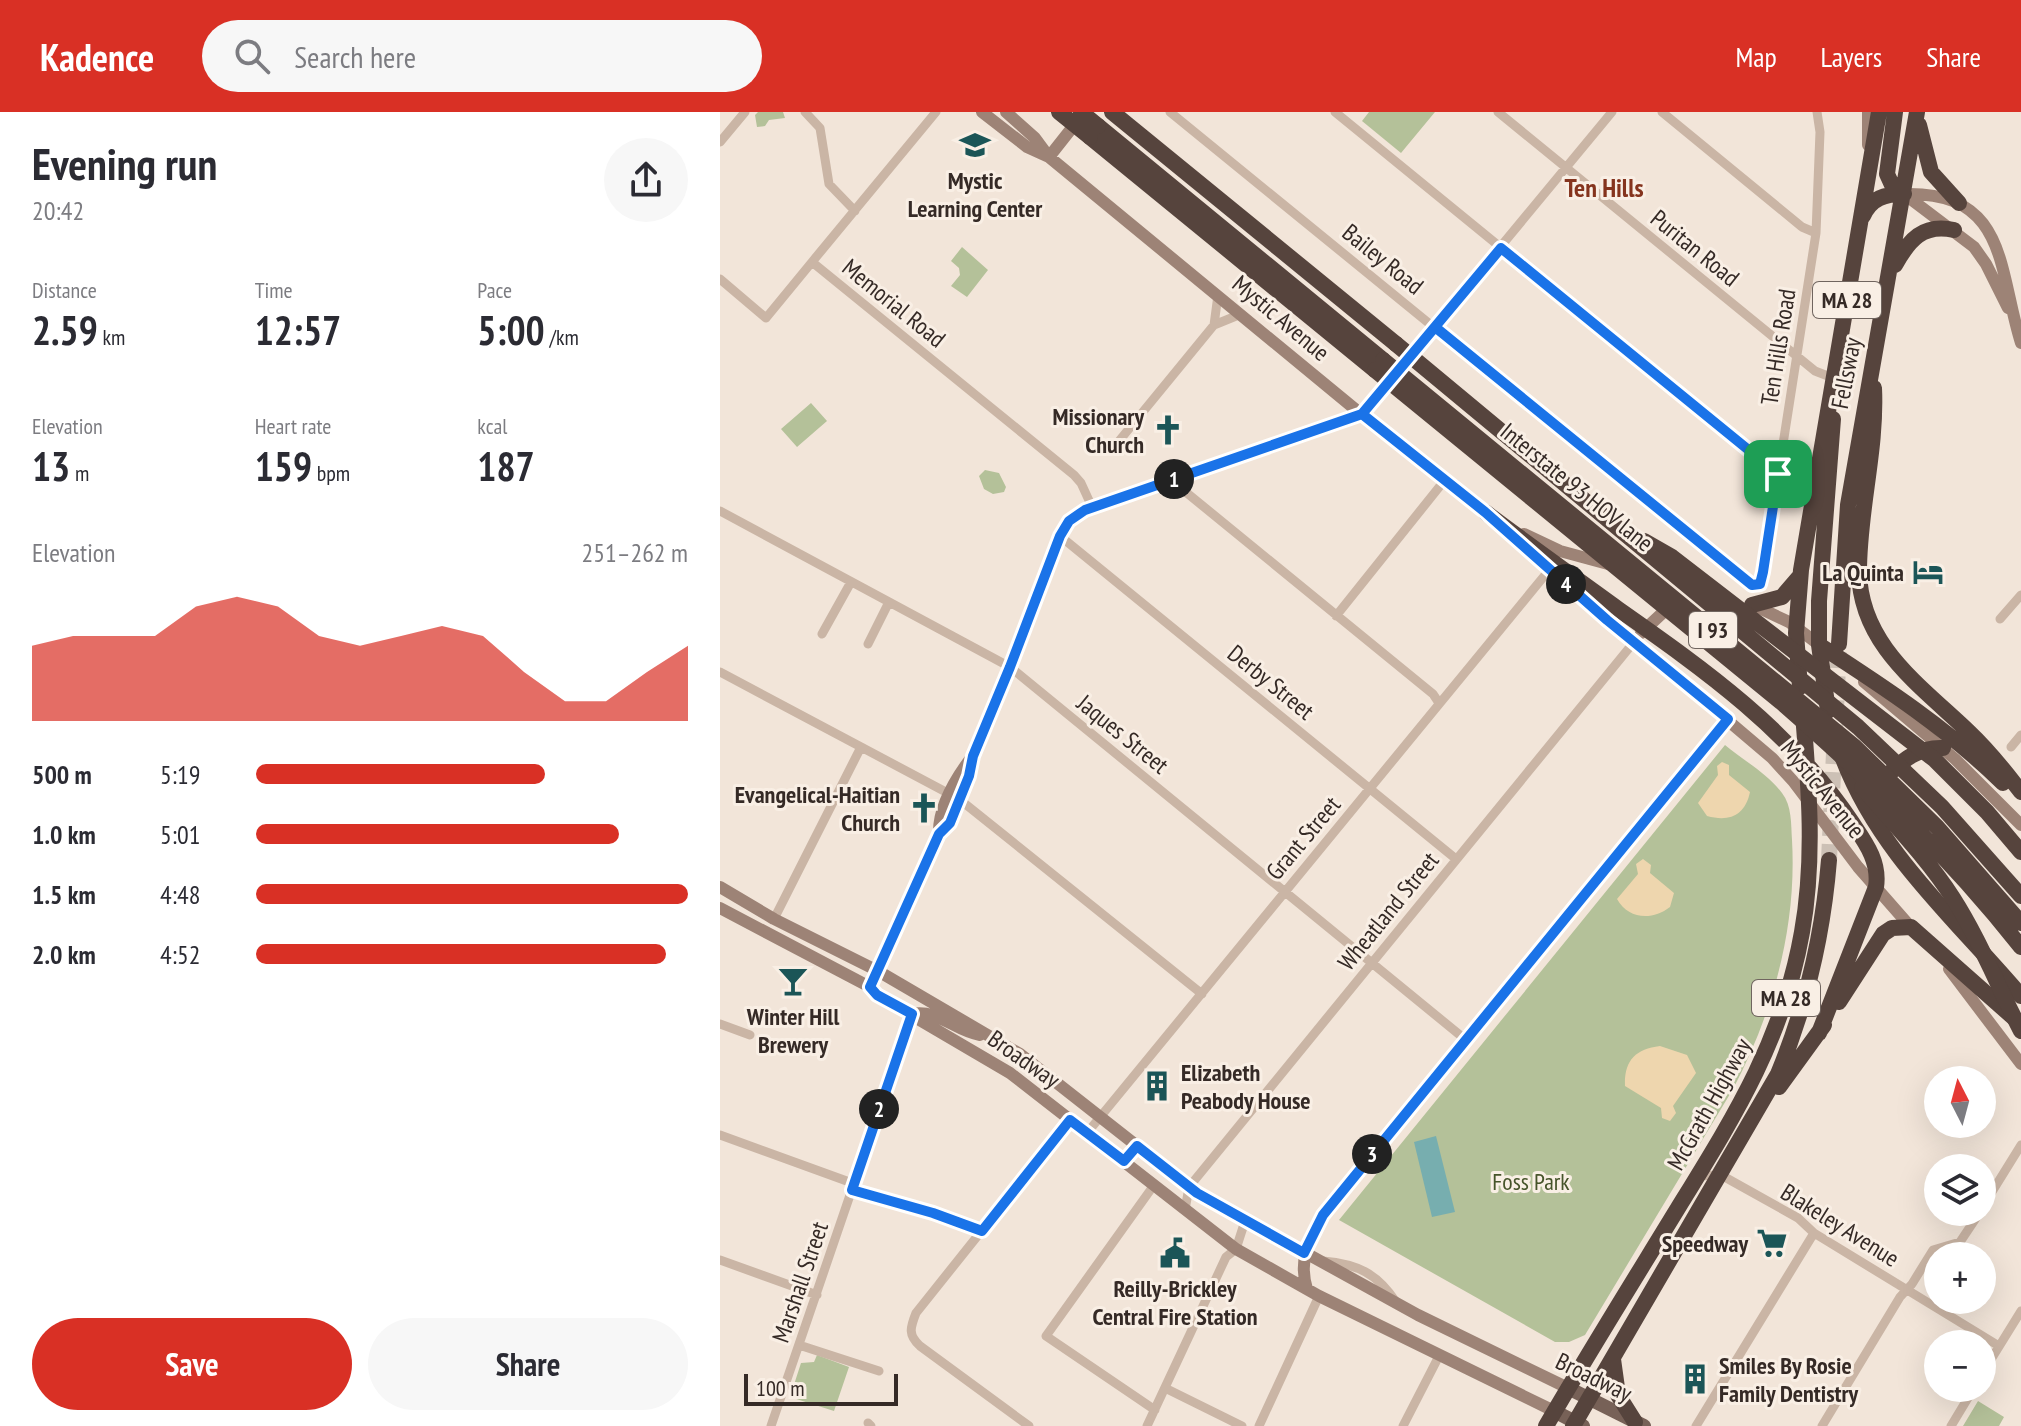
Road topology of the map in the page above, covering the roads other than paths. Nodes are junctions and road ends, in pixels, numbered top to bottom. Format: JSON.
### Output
{"nodes":[{"id":1,"x":745,"y":112,"type":"edge"},
{"id":2,"x":805,"y":112,"type":"edge"},
{"id":3,"x":936,"y":112,"type":"edge"},
{"id":4,"x":982,"y":112,"type":"edge"},
{"id":5,"x":1006,"y":112,"type":"edge"},
{"id":6,"x":1059,"y":112,"type":"edge"},
{"id":7,"x":1082,"y":112,"type":"edge"},
{"id":8,"x":1112,"y":112,"type":"edge"},
{"id":9,"x":1170,"y":112,"type":"edge"},
{"id":10,"x":1335,"y":112,"type":"edge"},
{"id":11,"x":1498,"y":112,"type":"edge"},
{"id":12,"x":1612,"y":112,"type":"edge"},
{"id":13,"x":1662,"y":112,"type":"edge"},
{"id":14,"x":1817,"y":112,"type":"edge"},
{"id":15,"x":1868,"y":112,"type":"edge"},
{"id":16,"x":1879,"y":112,"type":"edge"},
{"id":17,"x":1895,"y":112,"type":"edge"},
{"id":18,"x":1916,"y":113,"type":"edge"},
{"id":19,"x":1094,"y":132,"type":"junction"},
{"id":20,"x":720,"y":142,"type":"edge"},
{"id":21,"x":1049,"y":157,"type":"junction"},
{"id":22,"x":1566,"y":168,"type":"junction"},
{"id":23,"x":1867,"y":181,"type":"junction"},
{"id":24,"x":1904,"y":194,"type":"junction"},
{"id":25,"x":1959,"y":203,"type":"junction"},
{"id":26,"x":855,"y":211,"type":"junction"},
{"id":27,"x":1861,"y":222,"type":"junction"},
{"id":28,"x":1954,"y":230,"type":"junction"},
{"id":29,"x":1816,"y":233,"type":"junction"},
{"id":30,"x":1501,"y":248,"type":"junction"},
{"id":31,"x":812,"y":262,"type":"junction"},
{"id":32,"x":1888,"y":277,"type":"junction"},
{"id":33,"x":720,"y":279,"type":"edge"},
{"id":34,"x":1218,"y":295,"type":"junction"},
{"id":35,"x":1241,"y":314,"type":"junction"},
{"id":36,"x":2014,"y":322,"type":"junction"},
{"id":37,"x":1214,"y":325,"type":"junction"},
{"id":38,"x":1435,"y":327,"type":"junction"},
{"id":39,"x":2021,"y":343,"type":"edge"},
{"id":40,"x":1797,"y":356,"type":"junction"},
{"id":41,"x":1873,"y":358,"type":"junction"},
{"id":42,"x":1379,"y":365,"type":"junction"},
{"id":43,"x":1833,"y":378,"type":"junction"},
{"id":44,"x":1362,"y":414,"type":"junction"},
{"id":45,"x":1119,"y":441,"type":"dead end"},
{"id":46,"x":1778,"y":474,"type":"junction"},
{"id":47,"x":1171,"y":480,"type":"junction"},
{"id":48,"x":1444,"y":481,"type":"junction"},
{"id":49,"x":1813,"y":495,"type":"junction"},
{"id":50,"x":1092,"y":507,"type":"junction"},
{"id":51,"x":720,"y":511,"type":"edge"},
{"id":52,"x":1485,"y":512,"type":"junction"},
{"id":53,"x":1605,"y":517,"type":"junction"},
{"id":54,"x":1060,"y":536,"type":"junction"},
{"id":55,"x":1550,"y":569,"type":"junction"},
{"id":56,"x":1800,"y":575,"type":"junction"},
{"id":57,"x":851,"y":582,"type":"junction"},
{"id":58,"x":1758,"y":585,"type":"joint"},
{"id":59,"x":1713,"y":593,"type":"junction"},
{"id":60,"x":2021,"y":595,"type":"edge"},
{"id":61,"x":889,"y":602,"type":"junction"},
{"id":62,"x":1752,"y":605,"type":"junction"},
{"id":63,"x":1336,"y":616,"type":"junction"},
{"id":64,"x":2000,"y":619,"type":"dead end"},
{"id":65,"x":1796,"y":627,"type":"junction"},
{"id":66,"x":1645,"y":628,"type":"junction"},
{"id":67,"x":822,"y":634,"type":"dead end"},
{"id":68,"x":1634,"y":642,"type":"junction"},
{"id":69,"x":868,"y":644,"type":"dead end"},
{"id":70,"x":1839,"y":644,"type":"tunnel mouth"},
{"id":71,"x":1819,"y":645,"type":"junction"},
{"id":72,"x":1010,"y":667,"type":"junction"},
{"id":73,"x":720,"y":672,"type":"edge"},
{"id":74,"x":1439,"y":703,"type":"junction"},
{"id":75,"x":1728,"y":719,"type":"junction"},
{"id":76,"x":1817,"y":734,"type":"junction"},
{"id":77,"x":2021,"y":735,"type":"edge"},
{"id":78,"x":861,"y":747,"type":"junction"},
{"id":79,"x":2011,"y":747,"type":"dead end"},
{"id":80,"x":1943,"y":748,"type":"junction"},
{"id":81,"x":1806,"y":763,"type":"junction"},
{"id":82,"x":1369,"y":789,"type":"junction"},
{"id":83,"x":2021,"y":792,"type":"edge"},
{"id":84,"x":955,"y":796,"type":"junction"},
{"id":85,"x":2021,"y":801,"type":"edge"},
{"id":86,"x":1809,"y":802,"type":"junction"},
{"id":87,"x":1872,"y":819,"type":"junction"},
{"id":88,"x":2021,"y":825,"type":"edge"},
{"id":89,"x":2021,"y":852,"type":"edge"},
{"id":90,"x":1456,"y":859,"type":"junction"},
{"id":91,"x":1829,"y":860,"type":"tunnel mouth"},
{"id":92,"x":1876,"y":887,"type":"junction"},
{"id":93,"x":722,"y":892,"type":"edge"},
{"id":94,"x":1286,"y":892,"type":"junction"},
{"id":95,"x":2021,"y":896,"type":"edge"},
{"id":96,"x":720,"y":908,"type":"edge"},
{"id":97,"x":774,"y":919,"type":"junction"},
{"id":98,"x":2021,"y":923,"type":"edge"},
{"id":99,"x":1911,"y":927,"type":"junction"},
{"id":100,"x":2021,"y":947,"type":"edge"},
{"id":101,"x":1372,"y":962,"type":"junction"},
{"id":102,"x":878,"y":971,"type":"junction"},
{"id":103,"x":870,"y":987,"type":"junction"},
{"id":104,"x":1202,"y":994,"type":"junction"},
{"id":105,"x":2021,"y":996,"type":"edge"},
{"id":106,"x":912,"y":1014,"type":"junction"},
{"id":107,"x":720,"y":1024,"type":"edge"},
{"id":108,"x":2021,"y":1024,"type":"edge"},
{"id":109,"x":2021,"y":1031,"type":"edge"},
{"id":110,"x":1819,"y":1033,"type":"junction"},
{"id":111,"x":750,"y":1035,"type":"dead end"},
{"id":112,"x":989,"y":1035,"type":"junction"},
{"id":113,"x":1466,"y":1040,"type":"junction"},
{"id":114,"x":2021,"y":1064,"type":"edge"},
{"id":115,"x":1759,"y":1110,"type":"junction"},
{"id":116,"x":1100,"y":1116,"type":"junction"},
{"id":117,"x":1070,"y":1120,"type":"junction"},
{"id":118,"x":1087,"y":1133,"type":"junction"},
{"id":119,"x":720,"y":1135,"type":"edge"},
{"id":120,"x":2021,"y":1145,"type":"edge"},
{"id":121,"x":1137,"y":1146,"type":"junction"},
{"id":122,"x":1124,"y":1161,"type":"junction"},
{"id":123,"x":1721,"y":1175,"type":"junction"},
{"id":124,"x":1698,"y":1176,"type":"junction"},
{"id":125,"x":1154,"y":1185,"type":"junction"},
{"id":126,"x":1996,"y":1186,"type":"edge"},
{"id":127,"x":853,"y":1187,"type":"junction"},
{"id":128,"x":1189,"y":1187,"type":"junction"},
{"id":129,"x":1185,"y":1210,"type":"junction"},
{"id":130,"x":1245,"y":1221,"type":"junction"},
{"id":131,"x":1970,"y":1226,"type":"edge"},
{"id":132,"x":982,"y":1231,"type":"junction"},
{"id":133,"x":1814,"y":1233,"type":"junction"},
{"id":134,"x":1236,"y":1249,"type":"junction"},
{"id":135,"x":1304,"y":1253,"type":"junction"},
{"id":136,"x":720,"y":1260,"type":"edge"},
{"id":137,"x":1906,"y":1291,"type":"junction"},
{"id":138,"x":1313,"y":1292,"type":"junction"},
{"id":139,"x":817,"y":1295,"type":"junction"},
{"id":140,"x":2021,"y":1311,"type":"edge"},
{"id":141,"x":799,"y":1345,"type":"junction"},
{"id":142,"x":1999,"y":1346,"type":"junction"},
{"id":143,"x":1996,"y":1351,"type":"edge"},
{"id":144,"x":1439,"y":1356,"type":"junction"},
{"id":145,"x":1613,"y":1359,"type":"junction"},
{"id":146,"x":879,"y":1371,"type":"dead end"},
{"id":147,"x":1165,"y":1388,"type":"junction"},
{"id":148,"x":1568,"y":1388,"type":"junction"},
{"id":149,"x":1590,"y":1398,"type":"junction"},
{"id":150,"x":1966,"y":1402,"type":"edge"},
{"id":151,"x":1155,"y":1410,"type":"junction"},
{"id":152,"x":1550,"y":1419,"type":"edge"},
{"id":153,"x":1640,"y":1424,"type":"edge"},
{"id":154,"x":1577,"y":1425,"type":"edge"},
{"id":155,"x":771,"y":1426,"type":"edge"},
{"id":156,"x":1029,"y":1426,"type":"edge"},
{"id":157,"x":1147,"y":1426,"type":"edge"},
{"id":158,"x":1242,"y":1426,"type":"edge"},
{"id":159,"x":1259,"y":1426,"type":"edge"},
{"id":160,"x":1403,"y":1426,"type":"edge"},
{"id":161,"x":1696,"y":1426,"type":"edge"},
{"id":162,"x":1822,"y":1426,"type":"edge"},
{"id":163,"x":1951,"y":1426,"type":"edge"}],
"edges":[{"from":1,"to":20,"type":"street"},
{"from":2,"to":26,"type":"street"},
{"from":3,"to":26,"type":"street","name":"Memorial Road"},
{"from":4,"to":21,"type":"main road","name":"Mystic Avenue"},
{"from":5,"to":21,"type":"main road","name":"Mystic Avenue"},
{"from":6,"to":19,"type":"highway","number":"I 93","bridge":true},
{"from":7,"to":19,"type":"highway","number":"I 93","bridge":true},
{"from":7,"to":21,"type":"main road"},
{"from":8,"to":53,"type":"highway","number":"I 93","bridge":true},
{"from":9,"to":38,"type":"street","name":"Bailey Road"},
{"from":10,"to":30,"type":"street"},
{"from":11,"to":22,"type":"street","name":"Puritan Road"},
{"from":12,"to":22,"type":"street"},
{"from":13,"to":29,"type":"street"},
{"from":14,"to":29,"type":"street","name":"Ten Hills Road"},
{"from":15,"to":23,"type":"main road"},
{"from":16,"to":23,"type":"highway","name":"Fellsway","number":"MA 28"},
{"from":17,"to":24,"type":"highway"},
{"from":18,"to":24,"type":"highway","name":"Fellsway","number":"MA 28"},
{"from":18,"to":25,"type":"highway"},
{"from":19,"to":42,"type":"highway","number":"I 93"},
{"from":21,"to":34,"type":"main road","name":"Mystic Avenue"},
{"from":22,"to":30,"type":"street"},
{"from":22,"to":40,"type":"street","name":"Puritan Road"},
{"from":23,"to":27,"type":"highway","name":"Fellsway","number":"MA 28"},
{"from":24,"to":25,"type":"main road"},
{"from":24,"to":27,"type":"highway"},
{"from":24,"to":28,"type":"main road"},
{"from":24,"to":32,"type":"highway","name":"Fellsway","number":"MA 28"},
{"from":25,"to":36,"type":"main road"},
{"from":26,"to":31,"type":"street","name":"Memorial Road"},
{"from":27,"to":43,"type":"highway","name":"Fellsway","number":"MA 28"},
{"from":28,"to":32,"type":"highway"},
{"from":28,"to":36,"type":"main road"},
{"from":29,"to":40,"type":"street","name":"Ten Hills Road"},
{"from":30,"to":38,"type":"street"},
{"from":30,"to":46,"type":"street"},
{"from":31,"to":33,"type":"street"},
{"from":31,"to":50,"type":"street","name":"Memorial Road"},
{"from":32,"to":41,"type":"highway","name":"Fellsway","number":"MA 28"},
{"from":34,"to":35,"type":"main road","name":"Mystic Avenue"},
{"from":34,"to":37,"type":"street"},
{"from":35,"to":37,"type":"street"},
{"from":35,"to":44,"type":"main road","name":"Mystic Avenue"},
{"from":36,"to":39,"type":"main road"},
{"from":37,"to":45,"type":"street"},
{"from":38,"to":44,"type":"street"},
{"from":38,"to":58,"type":"street","name":"Bailey Road"},
{"from":40,"to":43,"type":"street","name":"Puritan Road"},
{"from":40,"to":46,"type":"street","name":"Ten Hills Road"},
{"from":41,"to":70,"type":"highway","name":"Fellsway","number":"MA 28"},
{"from":41,"to":83,"type":"highway"},
{"from":42,"to":76,"type":"highway","number":"I 93","bridge":true},
{"from":42,"to":98,"type":"highway","name":"Interstate 93 HOV lane","number":"I 93","bridge":true},
{"from":43,"to":49,"type":"highway","name":"Fellsway","number":"MA 28"},
{"from":43,"to":71,"type":"highway"},
{"from":44,"to":47,"type":"main road"},
{"from":44,"to":48,"type":"main road","name":"Mystic Avenue"},
{"from":46,"to":49,"type":"street"},
{"from":46,"to":58,"type":"street","name":"Ten Hills Road"},
{"from":47,"to":50,"type":"main road"},
{"from":47,"to":63,"type":"street"},
{"from":48,"to":52,"type":"main road","name":"Mystic Avenue"},
{"from":48,"to":63,"type":"street"},
{"from":49,"to":56,"type":"highway","name":"Fellsway","number":"MA 28"},
{"from":50,"to":54,"type":"main road"},
{"from":51,"to":57,"type":"street","name":"Jaques Street"},
{"from":52,"to":55,"type":"main road","name":"Mystic Avenue"},
{"from":52,"to":59,"type":"main road","name":"Mystic Avenue"},
{"from":52,"to":66,"type":"highway"},
{"from":53,"to":89,"type":"highway","bridge":true},
{"from":53,"to":95,"type":"highway","number":"I 93","bridge":true},
{"from":54,"to":72,"type":"main road"},
{"from":54,"to":82,"type":"street","name":"Derby Street"},
{"from":55,"to":68,"type":"main road","name":"Mystic Avenue"},
{"from":55,"to":74,"type":"street","name":"Grant Street"},
{"from":56,"to":62,"type":"highway"},
{"from":56,"to":65,"type":"highway","name":"Fellsway","number":"MA 28"},
{"from":57,"to":61,"type":"street","name":"Jaques Street"},
{"from":57,"to":67,"type":"street"},
{"from":59,"to":62,"type":"main road","name":"Mystic Avenue"},
{"from":59,"to":66,"type":"main road"},
{"from":60,"to":64,"type":"street"},
{"from":61,"to":69,"type":"street"},
{"from":61,"to":72,"type":"street","name":"Jaques Street"},
{"from":62,"to":65,"type":"main road","name":"Mystic Avenue"},
{"from":63,"to":74,"type":"street"},
{"from":65,"to":71,"type":"main road","name":"Mystic Avenue"},
{"from":65,"to":81,"type":"highway","name":"McGrath Highway","number":"MA 28"},
{"from":66,"to":68,"type":"main road"},
{"from":66,"to":81,"type":"highway"},
{"from":68,"to":75,"type":"main road","name":"Mystic Avenue"},
{"from":68,"to":90,"type":"street","name":"Wheatland Street"},
{"from":71,"to":80,"type":"main road","name":"Mystic Avenue"},
{"from":71,"to":85,"type":"highway"},
{"from":71,"to":87,"type":"highway"},
{"from":72,"to":84,"type":"main road"},
{"from":72,"to":94,"type":"street","name":"Jaques Street"},
{"from":73,"to":78,"type":"street"},
{"from":74,"to":82,"type":"street","name":"Grant Street"},
{"from":75,"to":86,"type":"main road","name":"Mystic Avenue"},
{"from":75,"to":113,"type":"main road"},
{"from":76,"to":100,"type":"highway","number":"I 93","bridge":true},
{"from":76,"to":109,"type":"highway","bridge":true},
{"from":77,"to":79,"type":"street"},
{"from":78,"to":84,"type":"street"},
{"from":78,"to":97,"type":"street"},
{"from":80,"to":87,"type":"highway"},
{"from":80,"to":88,"type":"main road","name":"Mystic Avenue"},
{"from":81,"to":86,"type":"highway","name":"McGrath Highway","number":"MA 28"},
{"from":81,"to":92,"type":"highway"},
{"from":82,"to":90,"type":"street","name":"Derby Street"},
{"from":82,"to":94,"type":"street","name":"Grant Street"},
{"from":84,"to":102,"type":"main road"},
{"from":84,"to":104,"type":"street"},
{"from":86,"to":92,"type":"main road","name":"Mystic Avenue"},
{"from":86,"to":124,"type":"highway","name":"McGrath Highway","number":"MA 28"},
{"from":87,"to":105,"type":"highway"},
{"from":90,"to":101,"type":"street","name":"Wheatland Street"},
{"from":91,"to":115,"type":"highway","name":"McGrath Highway","number":"MA 28"},
{"from":92,"to":99,"type":"main road","name":"Mystic Avenue"},
{"from":92,"to":110,"type":"highway"},
{"from":93,"to":97,"type":"main road","name":"Broadway"},
{"from":94,"to":101,"type":"street","name":"Jaques Street"},
{"from":94,"to":104,"type":"street","name":"Grant Street"},
{"from":96,"to":103,"type":"main road","name":"Broadway"},
{"from":97,"to":102,"type":"main road","name":"Broadway"},
{"from":99,"to":108,"type":"highway"},
{"from":99,"to":110,"type":"highway"},
{"from":99,"to":114,"type":"main road","name":"Mystic Avenue"},
{"from":101,"to":113,"type":"street","name":"Jaques Street"},
{"from":101,"to":128,"type":"street","name":"Wheatland Street"},
{"from":102,"to":103,"type":"main road"},
{"from":102,"to":112,"type":"main road","name":"Broadway"},
{"from":103,"to":106,"type":"main road","name":"Broadway"},
{"from":104,"to":116,"type":"street","name":"Grant Street"},
{"from":106,"to":112,"type":"main road"},
{"from":106,"to":117,"type":"main road","name":"Broadway"},
{"from":106,"to":127,"type":"street","name":"Marshall Street"},
{"from":107,"to":111,"type":"street"},
{"from":110,"to":115,"type":"highway"},
{"from":112,"to":116,"type":"main road","name":"Broadway"},
{"from":113,"to":135,"type":"main road"},
{"from":115,"to":123,"type":"highway","name":"McGrath Highway","number":"MA 28"},
{"from":116,"to":118,"type":"street","name":"Grant Street"},
{"from":116,"to":121,"type":"main road","name":"Broadway"},
{"from":117,"to":118,"type":"main road","name":"Broadway"},
{"from":117,"to":132,"type":"street"},
{"from":118,"to":122,"type":"main road","name":"Broadway"},
{"from":119,"to":127,"type":"street"},
{"from":120,"to":126,"type":"street"},
{"from":121,"to":122,"type":"main road"},
{"from":121,"to":128,"type":"main road","name":"Broadway"},
{"from":122,"to":125,"type":"main road","name":"Broadway"},
{"from":123,"to":124,"type":"street"},
{"from":123,"to":133,"type":"street","name":"Blakeley Avenue"},
{"from":123,"to":145,"type":"highway","name":"McGrath Highway","number":"MA 28"},
{"from":124,"to":148,"type":"highway","name":"McGrath Highway","number":"MA 28"},
{"from":125,"to":129,"type":"main road","name":"Broadway"},
{"from":125,"to":151,"type":"street"},
{"from":127,"to":132,"type":"street"},
{"from":127,"to":139,"type":"street","name":"Marshall Street"},
{"from":128,"to":129,"type":"street","name":"Wheatland Street"},
{"from":128,"to":130,"type":"main road","name":"Broadway"},
{"from":129,"to":134,"type":"main road","name":"Broadway"},
{"from":130,"to":134,"type":"street"},
{"from":130,"to":135,"type":"main road","name":"Broadway"},
{"from":131,"to":137,"type":"street"},
{"from":132,"to":156,"type":"street"},
{"from":133,"to":137,"type":"street","name":"Blakeley Avenue"},
{"from":133,"to":161,"type":"street"},
{"from":134,"to":138,"type":"main road","name":"Broadway"},
{"from":134,"to":147,"type":"street"},
{"from":135,"to":138,"type":"main road"},
{"from":135,"to":148,"type":"main road","name":"Broadway"},
{"from":136,"to":139,"type":"street"},
{"from":137,"to":142,"type":"street","name":"Blakeley Avenue"},
{"from":137,"to":162,"type":"street"},
{"from":138,"to":144,"type":"main road","name":"Broadway"},
{"from":138,"to":159,"type":"street"},
{"from":139,"to":141,"type":"street","name":"Marshall Street"},
{"from":140,"to":142,"type":"street"},
{"from":141,"to":146,"type":"street"},
{"from":141,"to":155,"type":"street","name":"Marshall Street"},
{"from":142,"to":143,"type":"street"},
{"from":144,"to":152,"type":"main road","name":"Broadway"},
{"from":144,"to":160,"type":"street"},
{"from":145,"to":149,"type":"highway","name":"McGrath Highway","number":"MA 28"},
{"from":145,"to":153,"type":"highway"},
{"from":147,"to":151,"type":"street"},
{"from":147,"to":158,"type":"street"},
{"from":148,"to":149,"type":"main road","name":"Broadway"},
{"from":148,"to":152,"type":"highway","name":"McGrath Highway","number":"MA 28"},
{"from":149,"to":153,"type":"main road","name":"Broadway"},
{"from":149,"to":154,"type":"highway","name":"McGrath Highway","number":"MA 28"},
{"from":150,"to":163,"type":"street"},
{"from":151,"to":157,"type":"street"},
{"from":152,"to":154,"type":"main road","name":"Broadway"}]}
